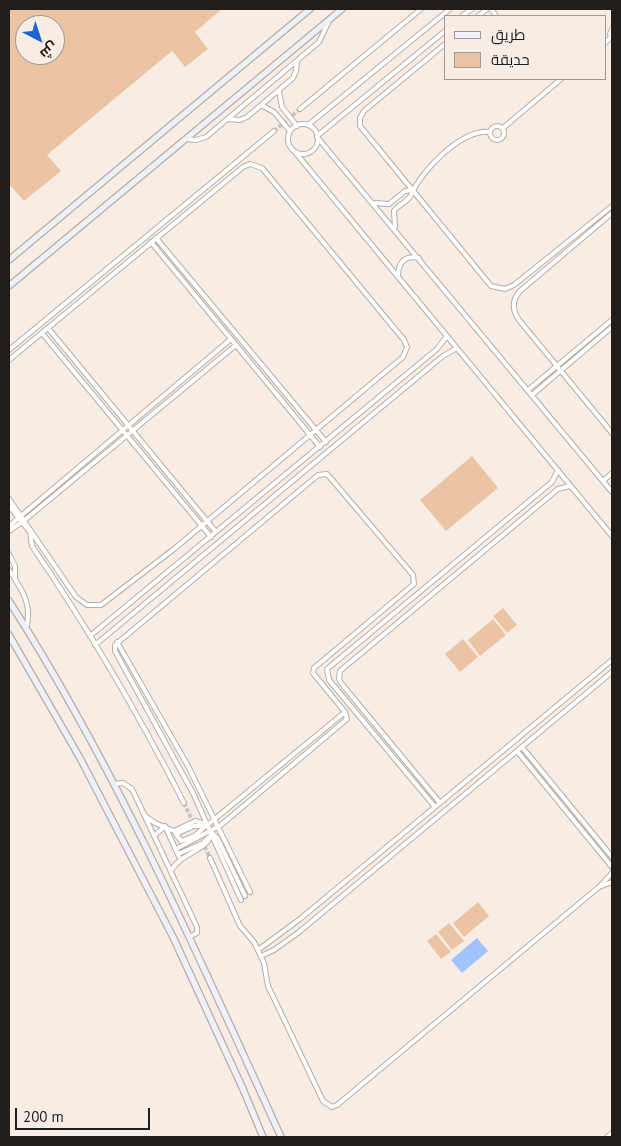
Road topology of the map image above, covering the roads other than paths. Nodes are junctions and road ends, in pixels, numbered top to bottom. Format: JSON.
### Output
{"nodes":[{"id":1,"x":310,"y":9,"type":"edge"},
{"id":2,"x":342,"y":9,"type":"edge"},
{"id":3,"x":421,"y":9,"type":"edge"},
{"id":4,"x":450,"y":9,"type":"edge"},
{"id":5,"x":489,"y":9,"type":"edge"},
{"id":6,"x":495,"y":14,"type":"dead end"},
{"id":7,"x":329,"y":19,"type":"junction"},
{"id":8,"x":612,"y":29,"type":"edge"},
{"id":9,"x":444,"y":32,"type":"edge"},
{"id":10,"x":612,"y":38,"type":"edge"},
{"id":11,"x":444,"y":45,"type":"edge"},
{"id":12,"x":297,"y":61,"type":"junction"},
{"id":13,"x":561,"y":80,"type":"edge"},
{"id":14,"x":280,"y":90,"type":"junction"},
{"id":15,"x":261,"y":105,"type":"junction"},
{"id":16,"x":282,"y":106,"type":"junction"},
{"id":17,"x":300,"y":109,"type":"tunnel mouth"},
{"id":18,"x":274,"y":112,"type":"junction"},
{"id":19,"x":228,"y":119,"type":"junction"},
{"id":20,"x":308,"y":125,"type":"junction"},
{"id":21,"x":297,"y":126,"type":"junction"},
{"id":22,"x":503,"y":128,"type":"junction"},
{"id":23,"x":274,"y":131,"type":"tunnel mouth"},
{"id":24,"x":290,"y":131,"type":"junction"},
{"id":25,"x":490,"y":132,"type":"junction"},
{"id":26,"x":317,"y":136,"type":"junction"},
{"id":27,"x":185,"y":139,"type":"junction"},
{"id":28,"x":294,"y":152,"type":"junction"},
{"id":29,"x":412,"y":190,"type":"junction"},
{"id":30,"x":395,"y":200,"type":"junction"},
{"id":31,"x":373,"y":202,"type":"junction"},
{"id":32,"x":400,"y":205,"type":"junction"},
{"id":33,"x":612,"y":206,"type":"edge"},
{"id":34,"x":612,"y":213,"type":"edge"},
{"id":35,"x":395,"y":229,"type":"junction"},
{"id":36,"x":156,"y":238,"type":"junction"},
{"id":37,"x":151,"y":242,"type":"junction"},
{"id":38,"x":419,"y":258,"type":"junction"},
{"id":39,"x":9,"y":260,"type":"edge"},
{"id":40,"x":398,"y":277,"type":"junction"},
{"id":41,"x":191,"y":280,"type":"junction"},
{"id":42,"x":186,"y":284,"type":"junction"},
{"id":43,"x":9,"y":286,"type":"edge"},
{"id":44,"x":612,"y":320,"type":"edge"},
{"id":45,"x":612,"y":327,"type":"edge"},
{"id":46,"x":48,"y":328,"type":"junction"},
{"id":47,"x":42,"y":333,"type":"junction"},
{"id":48,"x":447,"y":336,"type":"junction"},
{"id":49,"x":232,"y":340,"type":"junction"},
{"id":50,"x":236,"y":345,"type":"junction"},
{"id":51,"x":458,"y":348,"type":"junction"},
{"id":52,"x":9,"y":350,"type":"edge"},
{"id":53,"x":9,"y":360,"type":"edge"},
{"id":54,"x":556,"y":365,"type":"junction"},
{"id":55,"x":561,"y":370,"type":"junction"},
{"id":56,"x":528,"y":390,"type":"junction"},
{"id":57,"x":382,"y":394,"type":"junction"},
{"id":58,"x":532,"y":395,"type":"junction"},
{"id":59,"x":389,"y":402,"type":"junction"},
{"id":60,"x":128,"y":426,"type":"junction"},
{"id":61,"x":122,"y":430,"type":"junction"},
{"id":62,"x":316,"y":430,"type":"junction"},
{"id":63,"x":132,"y":431,"type":"junction"},
{"id":64,"x":612,"y":433,"type":"edge"},
{"id":65,"x":310,"y":434,"type":"junction"},
{"id":66,"x":127,"y":435,"type":"junction"},
{"id":67,"x":326,"y":442,"type":"junction"},
{"id":68,"x":320,"y":446,"type":"junction"},
{"id":69,"x":558,"y":470,"type":"junction"},
{"id":70,"x":612,"y":473,"type":"edge"},
{"id":71,"x":612,"y":480,"type":"edge"},
{"id":72,"x":603,"y":481,"type":"junction"},
{"id":73,"x":275,"y":484,"type":"junction"},
{"id":74,"x":607,"y":485,"type":"junction"},
{"id":75,"x":571,"y":486,"type":"junction"},
{"id":76,"x":281,"y":491,"type":"junction"},
{"id":77,"x":612,"y":492,"type":"edge"},
{"id":78,"x":9,"y":499,"type":"edge"},
{"id":79,"x":9,"y":506,"type":"edge"},
{"id":80,"x":512,"y":515,"type":"junction"},
{"id":81,"x":22,"y":519,"type":"junction"},
{"id":82,"x":206,"y":520,"type":"junction"},
{"id":83,"x":518,"y":522,"type":"junction"},
{"id":84,"x":201,"y":525,"type":"junction"},
{"id":85,"x":9,"y":526,"type":"edge"},
{"id":86,"x":9,"y":531,"type":"edge"},
{"id":87,"x":216,"y":532,"type":"junction"},
{"id":88,"x":612,"y":534,"type":"edge"},
{"id":89,"x":9,"y":536,"type":"edge"},
{"id":90,"x":211,"y":537,"type":"junction"},
{"id":91,"x":9,"y":554,"type":"edge"},
{"id":92,"x":9,"y":570,"type":"edge"},
{"id":93,"x":15,"y":579,"type":"junction"},
{"id":94,"x":149,"y":588,"type":"junction"},
{"id":95,"x":155,"y":595,"type":"junction"},
{"id":96,"x":9,"y":601,"type":"edge"},
{"id":97,"x":26,"y":629,"type":"junction"},
{"id":98,"x":9,"y":635,"type":"edge"},
{"id":99,"x":90,"y":636,"type":"junction"},
{"id":100,"x":117,"y":642,"type":"junction"},
{"id":101,"x":95,"y":645,"type":"junction"},
{"id":102,"x":348,"y":651,"type":"junction"},
{"id":103,"x":354,"y":658,"type":"junction"},
{"id":104,"x":610,"y":662,"type":"edge"},
{"id":105,"x":612,"y":667,"type":"edge"},
{"id":106,"x":327,"y":672,"type":"junction"},
{"id":107,"x":612,"y":672,"type":"edge"},
{"id":108,"x":339,"y":674,"type":"junction"},
{"id":109,"x":140,"y":680,"type":"junction"},
{"id":110,"x":133,"y":683,"type":"junction"},
{"id":111,"x":345,"y":712,"type":"junction"},
{"id":112,"x":522,"y":747,"type":"junction"},
{"id":113,"x":517,"y":751,"type":"junction"},
{"id":114,"x":466,"y":781,"type":"junction"},
{"id":115,"x":113,"y":784,"type":"junction"},
{"id":116,"x":472,"y":788,"type":"junction"},
{"id":117,"x":184,"y":803,"type":"tunnel mouth"},
{"id":118,"x":440,"y":803,"type":"junction"},
{"id":119,"x":434,"y":807,"type":"junction"},
{"id":120,"x":208,"y":808,"type":"junction"},
{"id":121,"x":201,"y":810,"type":"junction"},
{"id":122,"x":145,"y":816,"type":"junction"},
{"id":123,"x":214,"y":821,"type":"junction"},
{"id":124,"x":165,"y":826,"type":"junction"},
{"id":125,"x":208,"y":826,"type":"junction"},
{"id":126,"x":218,"y":827,"type":"junction"},
{"id":127,"x":175,"y":832,"type":"junction"},
{"id":128,"x":211,"y":832,"type":"junction"},
{"id":129,"x":154,"y":836,"type":"junction"},
{"id":130,"x":391,"y":843,"type":"junction"},
{"id":131,"x":176,"y":849,"type":"junction"},
{"id":132,"x":397,"y":851,"type":"junction"},
{"id":133,"x":179,"y":856,"type":"junction"},
{"id":134,"x":612,"y":857,"type":"edge"},
{"id":135,"x":210,"y":858,"type":"tunnel mouth"},
{"id":136,"x":612,"y":867,"type":"edge"},
{"id":137,"x":171,"y":871,"type":"junction"},
{"id":138,"x":612,"y":873,"type":"edge"},
{"id":139,"x":612,"y":882,"type":"edge"},
{"id":140,"x":599,"y":887,"type":"junction"},
{"id":141,"x":250,"y":892,"type":"dead end"},
{"id":142,"x":245,"y":896,"type":"dead end"},
{"id":143,"x":241,"y":900,"type":"dead end"},
{"id":144,"x":286,"y":930,"type":"junction"},
{"id":145,"x":189,"y":937,"type":"junction"},
{"id":146,"x":292,"y":937,"type":"junction"},
{"id":147,"x":258,"y":950,"type":"junction"},
{"id":148,"x":261,"y":956,"type":"junction"},
{"id":149,"x":612,"y":1133,"type":"edge"},
{"id":150,"x":263,"y":1137,"type":"edge"},
{"id":151,"x":281,"y":1137,"type":"edge"},
{"id":152,"x":607,"y":1137,"type":"edge"}],
"edges":[{"from":1,"to":39,"type":"main road"},
{"from":2,"to":7,"type":"main road"},
{"from":3,"to":17,"type":"street"},
{"from":4,"to":20,"type":"street"},
{"from":5,"to":6,"type":"street"},
{"from":7,"to":12,"type":"street"},
{"from":7,"to":27,"type":"main road"},
{"from":8,"to":10,"type":"street"},
{"from":9,"to":26,"type":"street"},
{"from":11,"to":29,"type":"street"},
{"from":12,"to":14,"type":"street"},
{"from":12,"to":19,"type":"street"},
{"from":13,"to":22,"type":"street"},
{"from":14,"to":15,"type":"street"},
{"from":14,"to":16,"type":"street"},
{"from":15,"to":18,"type":"street"},
{"from":15,"to":19,"type":"street"},
{"from":16,"to":18,"type":"street"},
{"from":16,"to":21,"type":"street"},
{"from":18,"to":24,"type":"street"},
{"from":19,"to":27,"type":"street"},
{"from":20,"to":21,"type":"street"},
{"from":20,"to":26,"type":"street"},
{"from":21,"to":24,"type":"street"},
{"from":22,"to":25,"type":"street"},
{"from":22,"to":25,"type":"street"},
{"from":23,"to":52,"type":"street"},
{"from":24,"to":28,"type":"street"},
{"from":25,"to":29,"type":"street"},
{"from":26,"to":28,"type":"street"},
{"from":26,"to":31,"type":"street"},
{"from":27,"to":43,"type":"main road"},
{"from":28,"to":40,"type":"street"},
{"from":29,"to":30,"type":"street"},
{"from":29,"to":32,"type":"street"},
{"from":29,"to":33,"type":"street"},
{"from":30,"to":31,"type":"street"},
{"from":30,"to":32,"type":"street"},
{"from":31,"to":35,"type":"street"},
{"from":32,"to":35,"type":"street"},
{"from":34,"to":54,"type":"street"},
{"from":35,"to":38,"type":"street"},
{"from":36,"to":37,"type":"street"},
{"from":36,"to":41,"type":"street"},
{"from":36,"to":62,"type":"street"},
{"from":37,"to":42,"type":"street"},
{"from":37,"to":46,"type":"street"},
{"from":38,"to":40,"type":"street"},
{"from":38,"to":56,"type":"street"},
{"from":40,"to":48,"type":"street"},
{"from":41,"to":42,"type":"street"},
{"from":41,"to":62,"type":"street"},
{"from":42,"to":49,"type":"street"},
{"from":44,"to":54,"type":"street"},
{"from":45,"to":55,"type":"street"},
{"from":46,"to":47,"type":"street"},
{"from":46,"to":60,"type":"street"},
{"from":47,"to":53,"type":"street"},
{"from":47,"to":61,"type":"street"},
{"from":48,"to":51,"type":"street"},
{"from":48,"to":57,"type":"street"},
{"from":49,"to":50,"type":"street"},
{"from":49,"to":60,"type":"street"},
{"from":50,"to":63,"type":"street"},
{"from":50,"to":65,"type":"street"},
{"from":51,"to":59,"type":"street"},
{"from":51,"to":69,"type":"street"},
{"from":54,"to":55,"type":"street"},
{"from":54,"to":56,"type":"street"},
{"from":55,"to":58,"type":"street"},
{"from":55,"to":64,"type":"street"},
{"from":56,"to":58,"type":"street"},
{"from":57,"to":59,"type":"street"},
{"from":57,"to":67,"type":"street"},
{"from":58,"to":72,"type":"street"},
{"from":59,"to":76,"type":"street"},
{"from":60,"to":61,"type":"street"},
{"from":60,"to":63,"type":"street"},
{"from":61,"to":66,"type":"street"},
{"from":61,"to":81,"type":"street"},
{"from":62,"to":65,"type":"street"},
{"from":62,"to":67,"type":"street"},
{"from":63,"to":66,"type":"street"},
{"from":63,"to":82,"type":"street"},
{"from":65,"to":68,"type":"street"},
{"from":65,"to":82,"type":"street"},
{"from":66,"to":81,"type":"street"},
{"from":66,"to":84,"type":"street"},
{"from":67,"to":68,"type":"street"},
{"from":68,"to":73,"type":"street"},
{"from":69,"to":75,"type":"street"},
{"from":69,"to":80,"type":"street"},
{"from":70,"to":72,"type":"street"},
{"from":71,"to":74,"type":"street"},
{"from":72,"to":74,"type":"street"},
{"from":73,"to":76,"type":"street"},
{"from":73,"to":87,"type":"street"},
{"from":74,"to":77,"type":"street"},
{"from":75,"to":83,"type":"street"},
{"from":75,"to":88,"type":"street"},
{"from":76,"to":95,"type":"street"},
{"from":78,"to":81,"type":"street"},
{"from":79,"to":81,"type":"street"},
{"from":80,"to":83,"type":"street"},
{"from":80,"to":102,"type":"street"},
{"from":81,"to":84,"type":"street"},
{"from":81,"to":85,"type":"street"},
{"from":81,"to":86,"type":"street"},
{"from":81,"to":99,"type":"street"},
{"from":82,"to":84,"type":"street"},
{"from":82,"to":87,"type":"street"},
{"from":83,"to":103,"type":"street"},
{"from":84,"to":90,"type":"street"},
{"from":86,"to":89,"type":"street"},
{"from":87,"to":90,"type":"street"},
{"from":90,"to":94,"type":"street"},
{"from":91,"to":93,"type":"street"},
{"from":92,"to":93,"type":"street"},
{"from":93,"to":97,"type":"street"},
{"from":94,"to":95,"type":"street"},
{"from":94,"to":99,"type":"street"},
{"from":95,"to":101,"type":"street"},
{"from":96,"to":97,"type":"main road"},
{"from":97,"to":115,"type":"main road"},
{"from":98,"to":150,"type":"main road"},
{"from":99,"to":101,"type":"street"},
{"from":100,"to":109,"type":"street"},
{"from":100,"to":110,"type":"street"},
{"from":100,"to":111,"type":"street"},
{"from":101,"to":117,"type":"street"},
{"from":102,"to":103,"type":"street"},
{"from":102,"to":106,"type":"street"},
{"from":103,"to":108,"type":"street"},
{"from":104,"to":105,"type":"street"},
{"from":104,"to":114,"type":"street"},
{"from":106,"to":108,"type":"street"},
{"from":106,"to":119,"type":"street"},
{"from":107,"to":112,"type":"street"},
{"from":108,"to":118,"type":"street"},
{"from":109,"to":110,"type":"street"},
{"from":109,"to":120,"type":"street"},
{"from":110,"to":121,"type":"street"},
{"from":111,"to":123,"type":"street"},
{"from":111,"to":126,"type":"street"},
{"from":112,"to":113,"type":"street"},
{"from":112,"to":134,"type":"street"},
{"from":113,"to":116,"type":"street"},
{"from":113,"to":136,"type":"street"},
{"from":114,"to":116,"type":"street"},
{"from":114,"to":118,"type":"street"},
{"from":115,"to":122,"type":"street"},
{"from":115,"to":145,"type":"main road"},
{"from":116,"to":132,"type":"street"},
{"from":118,"to":119,"type":"street"},
{"from":119,"to":130,"type":"street"},
{"from":120,"to":121,"type":"street"},
{"from":120,"to":123,"type":"street"},
{"from":121,"to":125,"type":"street"},
{"from":122,"to":124,"type":"street"},
{"from":122,"to":129,"type":"street"},
{"from":123,"to":125,"type":"street"},
{"from":123,"to":126,"type":"street"},
{"from":124,"to":127,"type":"street"},
{"from":124,"to":129,"type":"street"},
{"from":124,"to":131,"type":"street"},
{"from":125,"to":127,"type":"street"},
{"from":125,"to":127,"type":"street"},
{"from":125,"to":128,"type":"street"},
{"from":126,"to":128,"type":"street"},
{"from":126,"to":141,"type":"street"},
{"from":128,"to":131,"type":"street"},
{"from":128,"to":133,"type":"street"},
{"from":128,"to":142,"type":"street"},
{"from":128,"to":143,"type":"street"},
{"from":129,"to":137,"type":"street"},
{"from":130,"to":132,"type":"street"},
{"from":130,"to":144,"type":"street"},
{"from":131,"to":133,"type":"street"},
{"from":132,"to":146,"type":"street"},
{"from":133,"to":137,"type":"street"},
{"from":135,"to":147,"type":"street"},
{"from":137,"to":145,"type":"street"},
{"from":138,"to":140,"type":"street"},
{"from":139,"to":140,"type":"street"},
{"from":140,"to":148,"type":"street"},
{"from":144,"to":146,"type":"street"},
{"from":144,"to":147,"type":"street"},
{"from":145,"to":151,"type":"main road"},
{"from":146,"to":148,"type":"street"},
{"from":147,"to":148,"type":"street"},
{"from":149,"to":152,"type":"street"}]}
